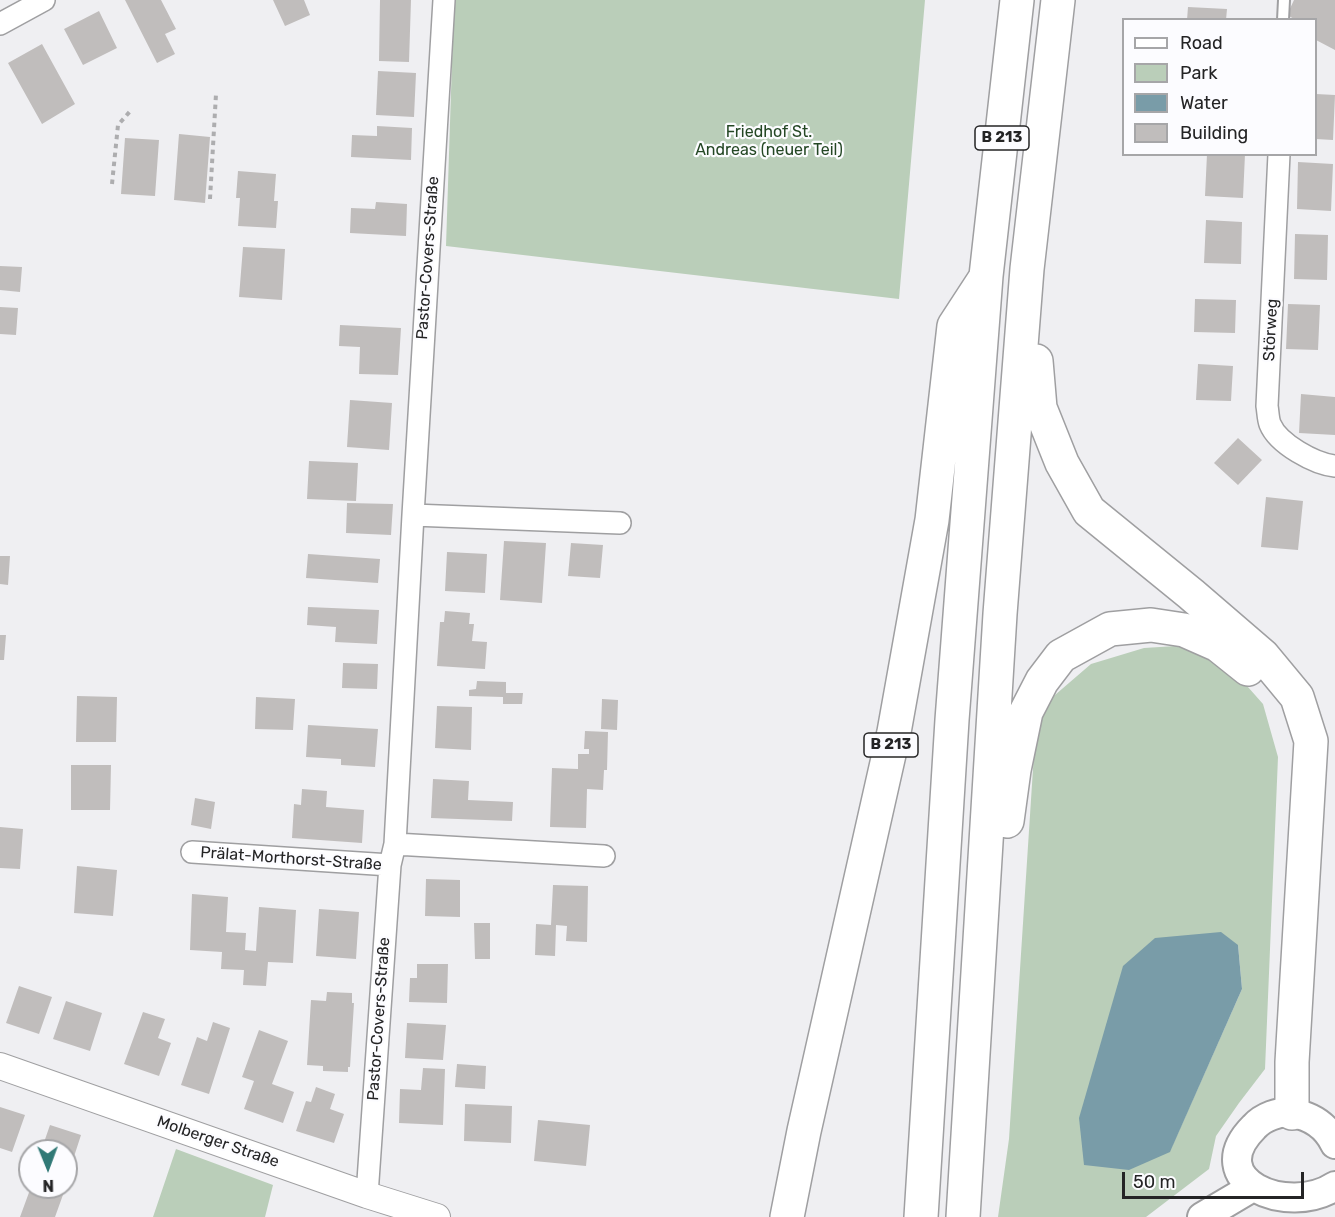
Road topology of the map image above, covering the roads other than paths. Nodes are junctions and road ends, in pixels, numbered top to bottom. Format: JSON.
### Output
{"nodes":[{"id":1,"x":45,"y":0,"type":"edge"},
{"id":2,"x":444,"y":0,"type":"edge"},
{"id":3,"x":1017,"y":0,"type":"edge"},
{"id":4,"x":1058,"y":0,"type":"edge"},
{"id":5,"x":1284,"y":0,"type":"edge"},
{"id":6,"x":1283,"y":18,"type":"edge"},
{"id":7,"x":0,"y":24,"type":"edge"},
{"id":8,"x":1279,"y":156,"type":"edge"},
{"id":9,"x":1027,"y":269,"type":"junction"},
{"id":10,"x":986,"y":276,"type":"junction"},
{"id":11,"x":1335,"y":466,"type":"edge"},
{"id":12,"x":413,"y":515,"type":"junction"},
{"id":13,"x":620,"y":523,"type":"dead end"},
{"id":14,"x":395,"y":844,"type":"junction"},
{"id":15,"x":192,"y":852,"type":"dead end"},
{"id":16,"x":604,"y":856,"type":"dead end"},
{"id":17,"x":390,"y":866,"type":"junction"},
{"id":18,"x":1305,"y":866,"type":"junction"},
{"id":19,"x":980,"y":949,"type":"junction"},
{"id":20,"x":0,"y":1066,"type":"edge"},
{"id":21,"x":1292,"y":1113,"type":"junction"},
{"id":22,"x":1335,"y":1144,"type":"edge"},
{"id":23,"x":1334,"y":1190,"type":"edge"},
{"id":24,"x":1246,"y":1191,"type":"junction"},
{"id":25,"x":367,"y":1195,"type":"junction"},
{"id":26,"x":437,"y":1217,"type":"edge"},
{"id":27,"x":787,"y":1217,"type":"edge"},
{"id":28,"x":921,"y":1217,"type":"edge"},
{"id":29,"x":963,"y":1217,"type":"edge"},
{"id":30,"x":1202,"y":1217,"type":"edge"}],
"edges":[{"from":1,"to":7,"type":"street"},
{"from":2,"to":12,"type":"street","name":"Pastor-Covers-Straße"},
{"from":3,"to":10,"type":"highway","number":"B 213"},
{"from":4,"to":9,"type":"highway","number":"B 213"},
{"from":5,"to":6,"type":"lane"},
{"from":8,"to":11,"type":"street","name":"Störweg"},
{"from":9,"to":18,"type":"highway","number":"B 213"},
{"from":9,"to":19,"type":"highway","number":"B 213"},
{"from":10,"to":27,"type":"highway","number":"B 213"},
{"from":10,"to":28,"type":"highway","number":"B 213"},
{"from":12,"to":13,"type":"street"},
{"from":12,"to":14,"type":"street","name":"Pastor-Covers-Straße"},
{"from":14,"to":16,"type":"street"},
{"from":14,"to":17,"type":"street","name":"Pastor-Covers-Straße"},
{"from":15,"to":17,"type":"street","name":"Prälat-Morthorst-Straße"},
{"from":17,"to":25,"type":"street","name":"Pastor-Covers-Straße"},
{"from":18,"to":19,"type":"highway","number":"B 213"},
{"from":18,"to":21,"type":"highway"},
{"from":19,"to":29,"type":"highway","number":"B 213"},
{"from":20,"to":25,"type":"street","name":"Molberger Straße"},
{"from":21,"to":22,"type":"main road"},
{"from":21,"to":24,"type":"main road"},
{"from":23,"to":24,"type":"main road"},
{"from":24,"to":30,"type":"main road"},
{"from":25,"to":26,"type":"street","name":"Molberger Straße"}]}
